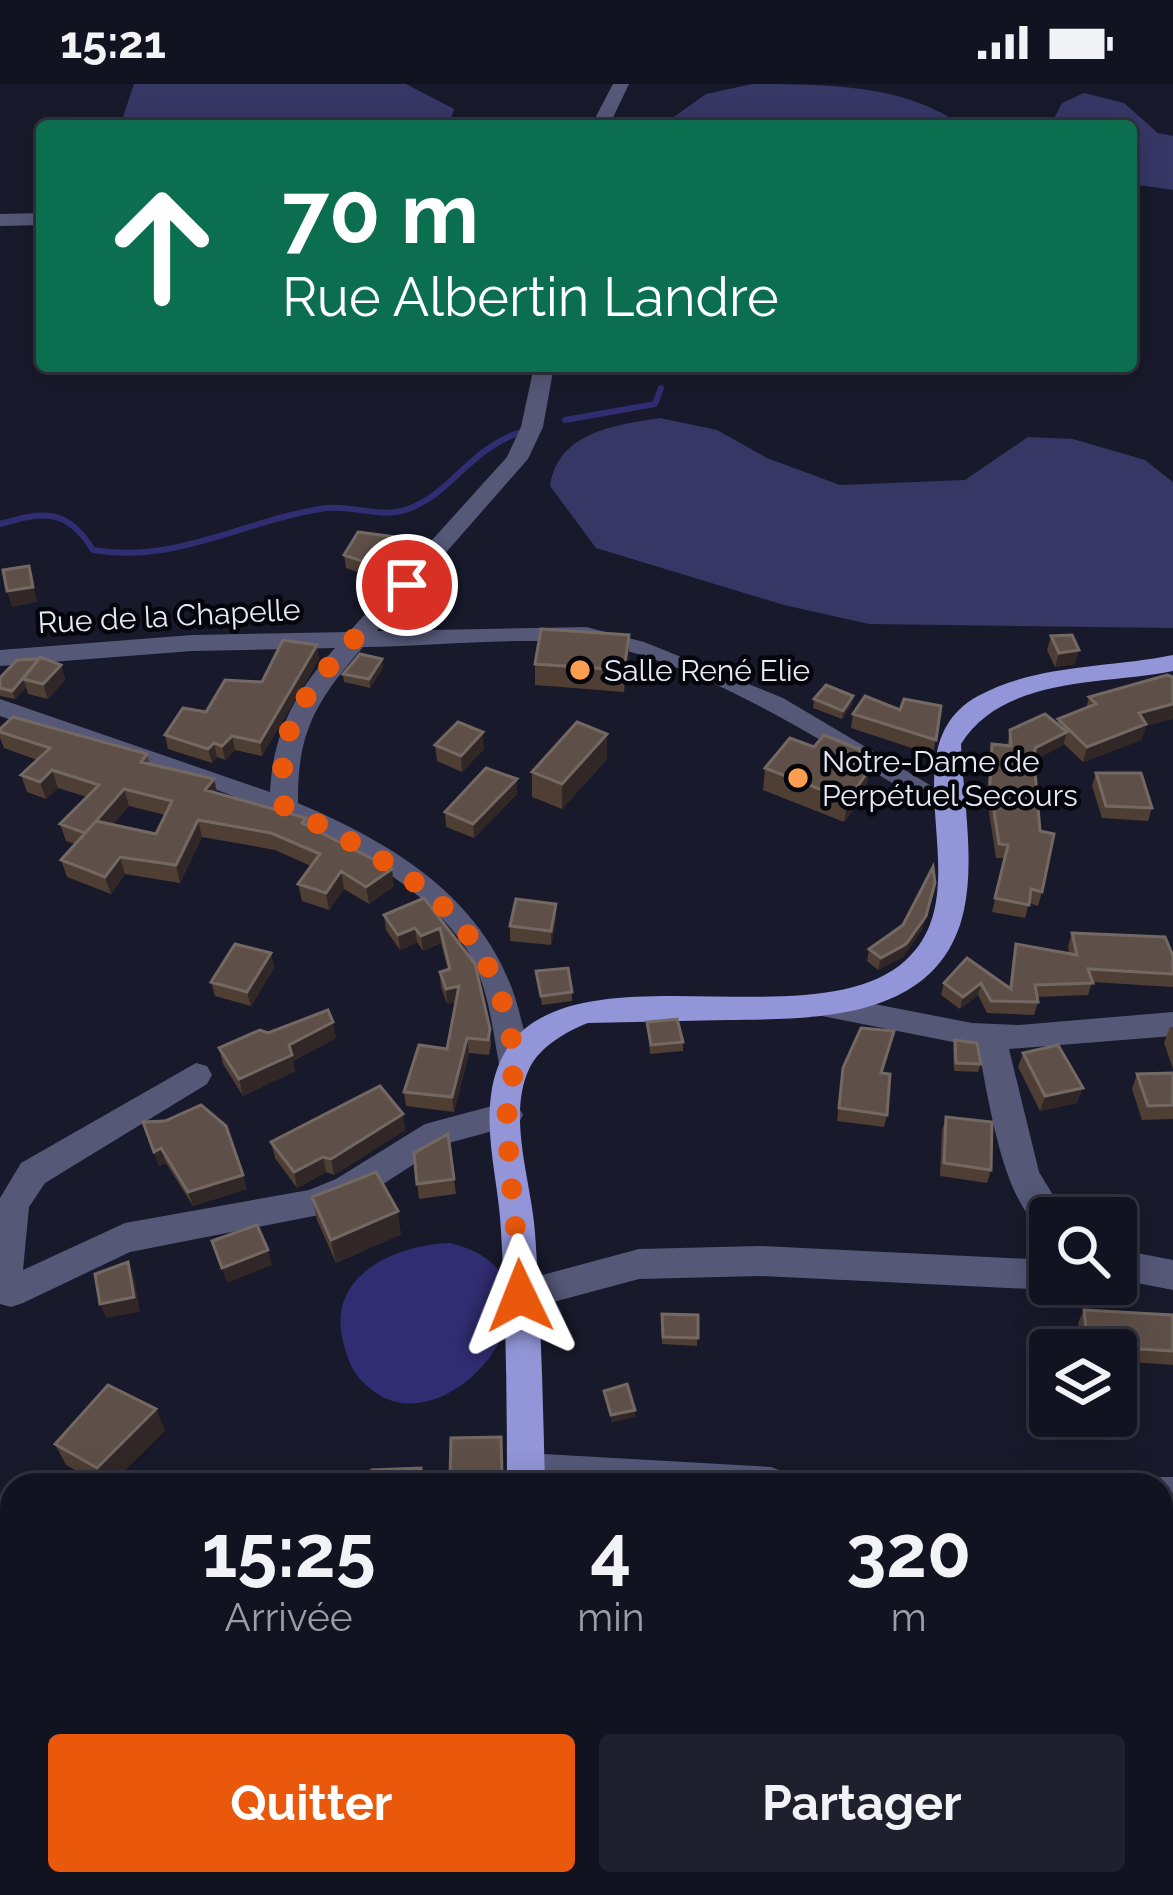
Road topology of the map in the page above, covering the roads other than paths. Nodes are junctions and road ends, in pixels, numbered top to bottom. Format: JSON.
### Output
{"nodes":[{"id":1,"x":621,"y":84,"type":"edge"},
{"id":2,"x":603,"y":120,"type":"edge"},
{"id":3,"x":36,"y":219,"type":"edge"},
{"id":4,"x":0,"y":220,"type":"edge"},
{"id":5,"x":543,"y":372,"type":"edge"},
{"id":6,"x":354,"y":642,"type":"junction"},
{"id":7,"x":0,"y":658,"type":"edge"},
{"id":8,"x":1173,"y":662,"type":"edge"},
{"id":9,"x":0,"y":707,"type":"edge"},
{"id":10,"x":948,"y":804,"type":"junction"},
{"id":11,"x":284,"y":806,"type":"junction"},
{"id":12,"x":828,"y":1007,"type":"junction"},
{"id":13,"x":1173,"y":1024,"type":"edge"},
{"id":14,"x":991,"y":1036,"type":"junction"},
{"id":15,"x":515,"y":1064,"type":"junction"},
{"id":16,"x":196,"y":1075,"type":"dead end"},
{"id":17,"x":507,"y":1115,"type":"junction"},
{"id":18,"x":1037,"y":1197,"type":"edge"},
{"id":19,"x":1137,"y":1268,"type":"edge"},
{"id":20,"x":1029,"y":1274,"type":"edge"},
{"id":21,"x":1173,"y":1275,"type":"edge"},
{"id":22,"x":2,"y":1288,"type":"edge"},
{"id":23,"x":520,"y":1296,"type":"junction"},
{"id":24,"x":526,"y":1473,"type":"edge"}],
"edges":[{"from":1,"to":2,"type":"street"},
{"from":3,"to":4,"type":"street"},
{"from":5,"to":6,"type":"street"},
{"from":6,"to":7,"type":"street","name":"Rue de la Chapelle"},
{"from":6,"to":10,"type":"street","name":"Rue de la Chapelle"},
{"from":6,"to":11,"type":"street"},
{"from":8,"to":10,"type":"main road"},
{"from":9,"to":11,"type":"street"},
{"from":10,"to":12,"type":"main road"},
{"from":11,"to":15,"type":"street"},
{"from":12,"to":14,"type":"street"},
{"from":12,"to":15,"type":"main road"},
{"from":13,"to":14,"type":"street"},
{"from":14,"to":18,"type":"street"},
{"from":15,"to":17,"type":"main road"},
{"from":16,"to":22,"type":"street"},
{"from":17,"to":22,"type":"street"},
{"from":17,"to":23,"type":"main road"},
{"from":19,"to":21,"type":"street"},
{"from":20,"to":23,"type":"street"},
{"from":23,"to":24,"type":"main road"}]}
